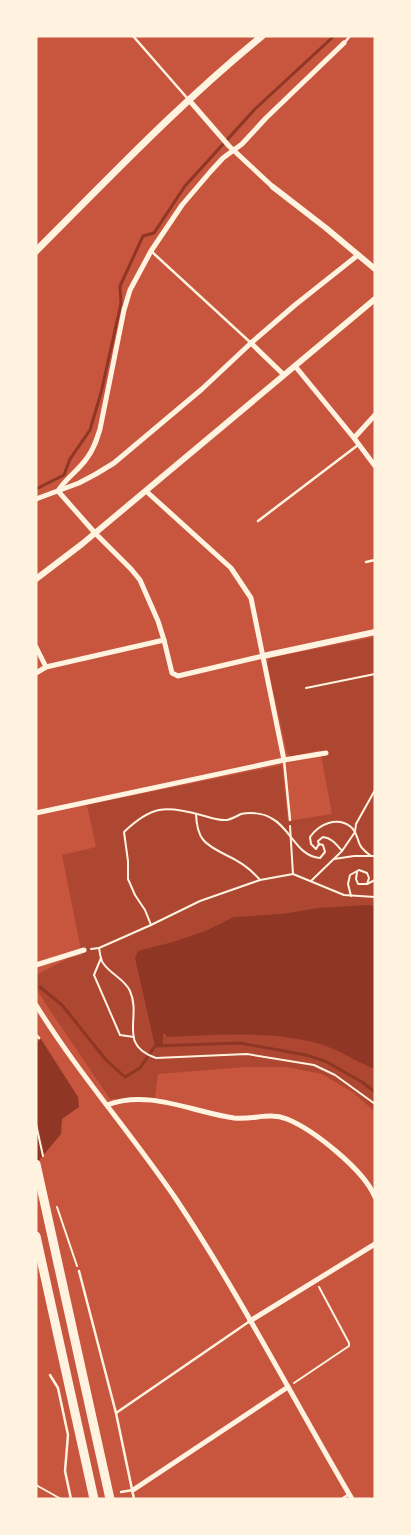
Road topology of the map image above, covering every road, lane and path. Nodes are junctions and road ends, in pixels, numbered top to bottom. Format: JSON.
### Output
{"nodes":[{"id":1,"x":134,"y":36,"type":"edge"},
{"id":2,"x":262,"y":36,"type":"edge"},
{"id":3,"x":350,"y":36,"type":"edge"},
{"id":4,"x":344,"y":43,"type":"joint"},
{"id":5,"x":188,"y":100,"type":"junction"},
{"id":6,"x":232,"y":148,"type":"junction"},
{"id":7,"x":273,"y":187,"type":"joint"},
{"id":8,"x":36,"y":251,"type":"edge"},
{"id":9,"x":151,"y":251,"type":"junction"},
{"id":10,"x":358,"y":255,"type":"junction"},
{"id":11,"x":375,"y":269,"type":"edge"},
{"id":12,"x":375,"y":299,"type":"edge"},
{"id":13,"x":251,"y":343,"type":"junction"},
{"id":14,"x":295,"y":366,"type":"junction"},
{"id":15,"x":284,"y":375,"type":"junction"},
{"id":16,"x":375,"y":415,"type":"edge"},
{"id":17,"x":354,"y":438,"type":"junction"},
{"id":18,"x":359,"y":444,"type":"junction"},
{"id":19,"x":375,"y":466,"type":"edge"},
{"id":20,"x":58,"y":491,"type":"junction"},
{"id":21,"x":146,"y":491,"type":"junction"},
{"id":22,"x":36,"y":499,"type":"edge"},
{"id":23,"x":258,"y":521,"type":"dead end"},
{"id":24,"x":95,"y":533,"type":"junction"},
{"id":25,"x":375,"y":560,"type":"edge"},
{"id":26,"x":366,"y":562,"type":"dead end"},
{"id":27,"x":36,"y":579,"type":"edge"},
{"id":28,"x":375,"y":632,"type":"edge"},
{"id":29,"x":164,"y":640,"type":"junction"},
{"id":30,"x":36,"y":647,"type":"edge"},
{"id":31,"x":262,"y":656,"type":"junction"},
{"id":32,"x":46,"y":667,"type":"junction"},
{"id":33,"x":36,"y":673,"type":"edge"},
{"id":34,"x":375,"y":674,"type":"edge"},
{"id":35,"x":306,"y":688,"type":"dead end"},
{"id":36,"x":326,"y":753,"type":"dead end"},
{"id":37,"x":284,"y":760,"type":"junction"},
{"id":38,"x":375,"y":790,"type":"edge"},
{"id":39,"x":36,"y":813,"type":"edge"},
{"id":40,"x":196,"y":814,"type":"junction"},
{"id":41,"x":290,"y":820,"type":"joint"},
{"id":42,"x":355,"y":832,"type":"junction"},
{"id":43,"x":291,"y":836,"type":"junction"},
{"id":44,"x":319,"y":845,"type":"junction"},
{"id":45,"x":342,"y":851,"type":"junction"},
{"id":46,"x":371,"y":856,"type":"junction"},
{"id":47,"x":375,"y":856,"type":"edge"},
{"id":48,"x":334,"y":859,"type":"junction"},
{"id":49,"x":359,"y":870,"type":"junction"},
{"id":50,"x":293,"y":874,"type":"junction"},
{"id":51,"x":260,"y":880,"type":"junction"},
{"id":52,"x":375,"y":880,"type":"edge"},
{"id":53,"x":311,"y":881,"type":"junction"},
{"id":54,"x":367,"y":884,"type":"junction"},
{"id":55,"x":351,"y":896,"type":"junction"},
{"id":56,"x":375,"y":896,"type":"edge"},
{"id":57,"x":151,"y":926,"type":"junction"},
{"id":58,"x":99,"y":948,"type":"junction"},
{"id":59,"x":84,"y":950,"type":"joint"},
{"id":60,"x":101,"y":958,"type":"junction"},
{"id":61,"x":36,"y":965,"type":"edge"},
{"id":62,"x":36,"y":1006,"type":"edge"},
{"id":63,"x":134,"y":1037,"type":"junction"},
{"id":64,"x":375,"y":1104,"type":"edge"},
{"id":65,"x":106,"y":1105,"type":"junction"},
{"id":66,"x":36,"y":1124,"type":"edge"},
{"id":67,"x":40,"y":1162,"type":"edge"},
{"id":68,"x":375,"y":1197,"type":"edge"},
{"id":69,"x":55,"y":1203,"type":"dead end"},
{"id":70,"x":36,"y":1236,"type":"edge"},
{"id":71,"x":375,"y":1244,"type":"edge"},
{"id":72,"x":79,"y":1271,"type":"joint"},
{"id":73,"x":316,"y":1281,"type":"junction"},
{"id":74,"x":250,"y":1321,"type":"junction"},
{"id":75,"x":50,"y":1376,"type":"dead end"},
{"id":76,"x":288,"y":1387,"type":"junction"},
{"id":77,"x":116,"y":1413,"type":"junction"},
{"id":78,"x":36,"y":1485,"type":"edge"},
{"id":79,"x":133,"y":1490,"type":"junction"},
{"id":80,"x":121,"y":1492,"type":"dead end"},
{"id":81,"x":350,"y":1496,"type":"edge"},
{"id":82,"x":61,"y":1499,"type":"edge"},
{"id":83,"x":71,"y":1499,"type":"edge"},
{"id":84,"x":94,"y":1499,"type":"edge"},
{"id":85,"x":110,"y":1499,"type":"edge"},
{"id":86,"x":134,"y":1499,"type":"edge"},
{"id":87,"x":342,"y":1499,"type":"edge"}],
"edges":[{"from":1,"to":5,"type":"lane"},
{"from":2,"to":5,"type":"main road"},
{"from":3,"to":4,"type":"lane"},
{"from":4,"to":6,"type":"street"},
{"from":5,"to":6,"type":"street"},
{"from":5,"to":8,"type":"main road"},
{"from":6,"to":7,"type":"street"},
{"from":6,"to":9,"type":"street"},
{"from":7,"to":10,"type":"street"},
{"from":9,"to":13,"type":"lane"},
{"from":9,"to":20,"type":"street"},
{"from":10,"to":11,"type":"street"},
{"from":10,"to":13,"type":"street"},
{"from":12,"to":14,"type":"street"},
{"from":13,"to":15,"type":"street"},
{"from":13,"to":20,"type":"street"},
{"from":14,"to":15,"type":"street"},
{"from":14,"to":17,"type":"street"},
{"from":15,"to":21,"type":"street"},
{"from":16,"to":17,"type":"street"},
{"from":17,"to":18,"type":"street"},
{"from":18,"to":19,"type":"street"},
{"from":18,"to":23,"type":"lane"},
{"from":20,"to":22,"type":"street"},
{"from":20,"to":24,"type":"street"},
{"from":21,"to":24,"type":"street"},
{"from":21,"to":31,"type":"street"},
{"from":24,"to":27,"type":"street"},
{"from":24,"to":29,"type":"street"},
{"from":25,"to":26,"type":"lane"},
{"from":28,"to":31,"type":"street"},
{"from":29,"to":31,"type":"street"},
{"from":29,"to":32,"type":"street"},
{"from":30,"to":32,"type":"street"},
{"from":31,"to":37,"type":"street"},
{"from":32,"to":33,"type":"street"},
{"from":34,"to":35,"type":"path"},
{"from":36,"to":37,"type":"street"},
{"from":37,"to":39,"type":"street"},
{"from":37,"to":41,"type":"lane"},
{"from":38,"to":42,"type":"path"},
{"from":40,"to":43,"type":"path"},
{"from":40,"to":51,"type":"path"},
{"from":40,"to":57,"type":"path"},
{"from":41,"to":43,"type":"path"},
{"from":42,"to":44,"type":"path"},
{"from":42,"to":45,"type":"path"},
{"from":42,"to":46,"type":"path"},
{"from":43,"to":44,"type":"path"},
{"from":43,"to":50,"type":"path"},
{"from":44,"to":45,"type":"path"},
{"from":45,"to":48,"type":"path"},
{"from":46,"to":47,"type":"path"},
{"from":46,"to":48,"type":"path"},
{"from":48,"to":53,"type":"path"},
{"from":49,"to":54,"type":"path"},
{"from":49,"to":54,"type":"path"},
{"from":49,"to":55,"type":"path"},
{"from":50,"to":51,"type":"path"},
{"from":50,"to":53,"type":"path"},
{"from":51,"to":57,"type":"path"},
{"from":52,"to":54,"type":"path"},
{"from":53,"to":55,"type":"path"},
{"from":55,"to":56,"type":"path"},
{"from":57,"to":58,"type":"path"},
{"from":58,"to":59,"type":"path"},
{"from":58,"to":60,"type":"path"},
{"from":59,"to":61,"type":"street"},
{"from":60,"to":63,"type":"path"},
{"from":60,"to":63,"type":"path"},
{"from":62,"to":65,"type":"street"},
{"from":63,"to":64,"type":"path"},
{"from":65,"to":68,"type":"street"},
{"from":65,"to":74,"type":"street"},
{"from":66,"to":67,"type":"path"},
{"from":67,"to":85,"type":"highway"},
{"from":69,"to":72,"type":"path"},
{"from":70,"to":84,"type":"highway"},
{"from":71,"to":73,"type":"street"},
{"from":72,"to":77,"type":"lane"},
{"from":73,"to":74,"type":"street"},
{"from":73,"to":76,"type":"path"},
{"from":74,"to":76,"type":"street"},
{"from":74,"to":77,"type":"lane"},
{"from":75,"to":83,"type":"lane"},
{"from":76,"to":79,"type":"street"},
{"from":76,"to":81,"type":"street"},
{"from":77,"to":79,"type":"lane"},
{"from":78,"to":82,"type":"path"},
{"from":79,"to":80,"type":"lane"},
{"from":79,"to":86,"type":"lane"},
{"from":81,"to":87,"type":"lane"}]}
